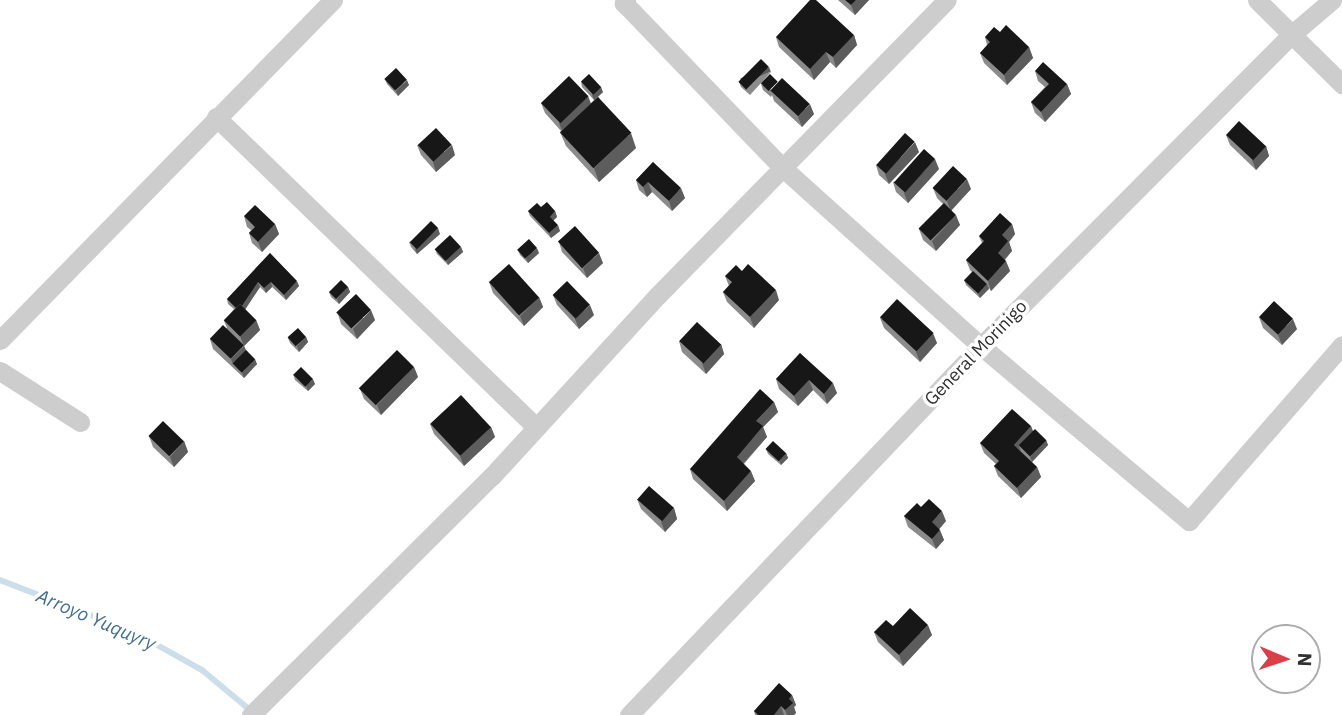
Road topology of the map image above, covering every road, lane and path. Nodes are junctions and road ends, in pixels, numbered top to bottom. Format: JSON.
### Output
{"nodes":[{"id":1,"x":332,"y":0,"type":"edge"},
{"id":2,"x":626,"y":0,"type":"edge"},
{"id":3,"x":947,"y":0,"type":"edge"},
{"id":4,"x":1257,"y":0,"type":"edge"},
{"id":5,"x":1332,"y":0,"type":"edge"},
{"id":6,"x":1291,"y":35,"type":"junction"},
{"id":7,"x":1342,"y":84,"type":"edge"},
{"id":8,"x":216,"y":117,"type":"junction"},
{"id":9,"x":783,"y":168,"type":"junction"},
{"id":10,"x":0,"y":340,"type":"edge"},
{"id":11,"x":1342,"y":345,"type":"edge"},
{"id":12,"x":981,"y":346,"type":"junction"},
{"id":13,"x":0,"y":371,"type":"edge"},
{"id":14,"x":80,"y":422,"type":"dead end"},
{"id":15,"x":537,"y":427,"type":"junction"},
{"id":16,"x":251,"y":715,"type":"edge"},
{"id":17,"x":629,"y":715,"type":"edge"}],
"edges":[{"from":1,"to":8,"type":"street"},
{"from":2,"to":9,"type":"street"},
{"from":3,"to":9,"type":"street"},
{"from":4,"to":6,"type":"street"},
{"from":5,"to":6,"type":"street","name":"General Morinigo"},
{"from":6,"to":7,"type":"street"},
{"from":6,"to":12,"type":"street","name":"General Morinigo"},
{"from":8,"to":10,"type":"street"},
{"from":8,"to":15,"type":"street"},
{"from":9,"to":12,"type":"street"},
{"from":9,"to":15,"type":"street"},
{"from":11,"to":12,"type":"street"},
{"from":12,"to":17,"type":"street","name":"General Morinigo"},
{"from":13,"to":14,"type":"street"},
{"from":15,"to":16,"type":"street"}]}
